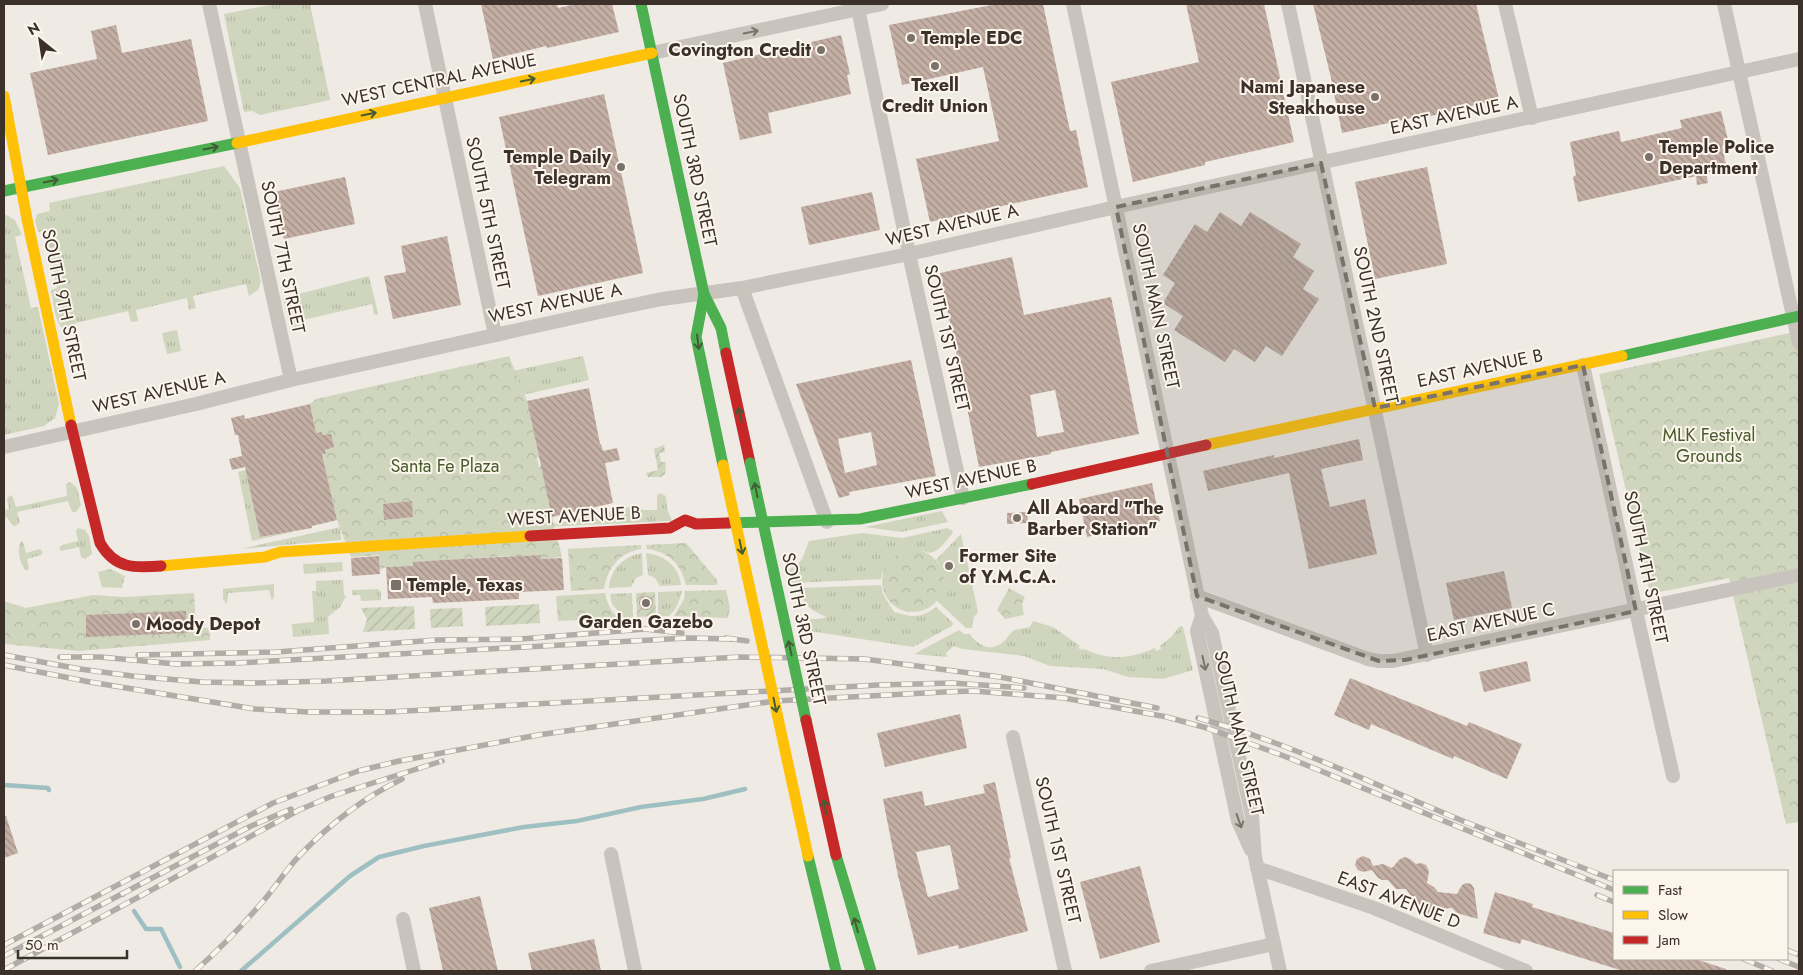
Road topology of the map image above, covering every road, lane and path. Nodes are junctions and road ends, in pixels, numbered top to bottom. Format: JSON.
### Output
{"nodes":[{"id":1,"x":209,"y":4,"type":"edge"},
{"id":2,"x":425,"y":4,"type":"edge"},
{"id":3,"x":641,"y":4,"type":"edge"},
{"id":4,"x":882,"y":4,"type":"edge"},
{"id":5,"x":1073,"y":4,"type":"edge"},
{"id":6,"x":1288,"y":4,"type":"edge"},
{"id":7,"x":1505,"y":4,"type":"edge"},
{"id":8,"x":1724,"y":4,"type":"edge"},
{"id":9,"x":858,"y":9,"type":"junction"},
{"id":10,"x":652,"y":53,"type":"junction"},
{"id":11,"x":1799,"y":59,"type":"edge"},
{"id":12,"x":1739,"y":72,"type":"junction"},
{"id":13,"x":4,"y":96,"type":"edge"},
{"id":14,"x":444,"y":98,"type":"junction"},
{"id":15,"x":1532,"y":118,"type":"junction"},
{"id":16,"x":239,"y":142,"type":"junction"},
{"id":17,"x":1321,"y":163,"type":"junction"},
{"id":18,"x":22,"y":187,"type":"junction"},
{"id":19,"x":4,"y":191,"type":"edge"},
{"id":20,"x":1116,"y":207,"type":"junction"},
{"id":21,"x":909,"y":254,"type":"junction"},
{"id":22,"x":742,"y":288,"type":"junction"},
{"id":23,"x":704,"y":294,"type":"junction"},
{"id":24,"x":1797,"y":317,"type":"edge"},
{"id":25,"x":495,"y":335,"type":"junction"},
{"id":26,"x":1799,"y":343,"type":"edge"},
{"id":27,"x":1583,"y":365,"type":"junction"},
{"id":28,"x":291,"y":380,"type":"junction"},
{"id":29,"x":1375,"y":408,"type":"junction"},
{"id":30,"x":72,"y":430,"type":"junction"},
{"id":31,"x":4,"y":447,"type":"edge"},
{"id":32,"x":1168,"y":454,"type":"junction"},
{"id":33,"x":963,"y":498,"type":"junction"},
{"id":34,"x":827,"y":522,"type":"junction"},
{"id":35,"x":1799,"y":575,"type":"edge"},
{"id":36,"x":1197,"y":596,"type":"junction"},
{"id":37,"x":1636,"y":611,"type":"junction"},
{"id":38,"x":1426,"y":655,"type":"junction"},
{"id":39,"x":1013,"y":737,"type":"dead end"},
{"id":40,"x":1674,"y":776,"type":"dead end"},
{"id":41,"x":611,"y":854,"type":"dead end"},
{"id":42,"x":1256,"y":862,"type":"junction"},
{"id":43,"x":403,"y":919,"type":"dead end"},
{"id":44,"x":1274,"y":944,"type":"junction"},
{"id":45,"x":1497,"y":965,"type":"edge"},
{"id":46,"x":414,"y":971,"type":"edge"},
{"id":47,"x":635,"y":971,"type":"edge"},
{"id":48,"x":836,"y":971,"type":"edge"},
{"id":49,"x":872,"y":971,"type":"edge"},
{"id":50,"x":1065,"y":971,"type":"edge"},
{"id":51,"x":1151,"y":971,"type":"edge"},
{"id":52,"x":1280,"y":971,"type":"edge"},
{"id":53,"x":1526,"y":971,"type":"edge"}],
"edges":[{"from":1,"to":16,"type":"street","name":"SOUTH 7TH STREET"},
{"from":2,"to":14,"type":"street","name":"SOUTH 5TH STREET"},
{"from":3,"to":10,"type":"main road","name":"SOUTH 3RD STREET"},
{"from":4,"to":9,"type":"street","name":"WEST CENTRAL AVENUE"},
{"from":5,"to":20,"type":"street","name":"SOUTH MAIN STREET"},
{"from":6,"to":17,"type":"street","name":"SOUTH 2ND STREET"},
{"from":7,"to":15,"type":"street"},
{"from":8,"to":12,"type":"street"},
{"from":10,"to":9,"type":"street","name":"WEST CENTRAL AVENUE","one_way":true},
{"from":9,"to":21,"type":"street","name":"SOUTH 1ST STREET"},
{"from":14,"to":10,"type":"main road","name":"WEST CENTRAL AVENUE","one_way":true},
{"from":10,"to":23,"type":"main road","name":"SOUTH 3RD STREET"},
{"from":11,"to":12,"type":"street","name":"EAST AVENUE A"},
{"from":12,"to":15,"type":"street","name":"EAST AVENUE A"},
{"from":12,"to":24,"type":"street"},
{"from":13,"to":18,"type":"main road","name":"SOUTH 9TH STREET"},
{"from":16,"to":14,"type":"main road","name":"WEST CENTRAL AVENUE","one_way":true},
{"from":14,"to":25,"type":"street","name":"SOUTH 5TH STREET"},
{"from":15,"to":17,"type":"street","name":"EAST AVENUE A"},
{"from":18,"to":16,"type":"main road","name":"WEST CENTRAL AVENUE","one_way":true},
{"from":16,"to":28,"type":"street","name":"SOUTH 7TH STREET"},
{"from":17,"to":20,"type":"street","name":"EAST AVENUE A"},
{"from":17,"to":29,"type":"street","name":"SOUTH 2ND STREET"},
{"from":18,"to":19,"type":"main road","name":"WEST CENTRAL AVENUE"},
{"from":18,"to":30,"type":"main road","name":"SOUTH 9TH STREET"},
{"from":20,"to":21,"type":"street","name":"WEST AVENUE A"},
{"from":20,"to":32,"type":"street","name":"SOUTH MAIN STREET"},
{"from":21,"to":22,"type":"street","name":"WEST AVENUE A"},
{"from":21,"to":33,"type":"street","name":"SOUTH 1ST STREET"},
{"from":22,"to":23,"type":"street","name":"WEST AVENUE A"},
{"from":22,"to":34,"type":"street"},
{"from":23,"to":25,"type":"street","name":"WEST AVENUE A"},
{"from":23,"to":48,"type":"main road","name":"SOUTH 3RD STREET","one_way":true,"bridge":true},
{"from":49,"to":23,"type":"main road","name":"SOUTH 3RD STREET","one_way":true,"bridge":true},
{"from":24,"to":26,"type":"street"},
{"from":24,"to":27,"type":"main road","name":"EAST AVENUE B"},
{"from":25,"to":28,"type":"street","name":"WEST AVENUE A"},
{"from":27,"to":29,"type":"main road","name":"EAST AVENUE B"},
{"from":27,"to":37,"type":"street","name":"SOUTH 4TH STREET"},
{"from":28,"to":30,"type":"street","name":"WEST AVENUE A"},
{"from":29,"to":32,"type":"main road","name":"EAST AVENUE B"},
{"from":29,"to":38,"type":"street","name":"SOUTH 2ND STREET"},
{"from":30,"to":31,"type":"street","name":"WEST AVENUE A"},
{"from":30,"to":34,"type":"main road","name":"WEST AVENUE B"},
{"from":32,"to":33,"type":"main road","name":"WEST AVENUE B"},
{"from":32,"to":36,"type":"street","name":"SOUTH MAIN STREET"},
{"from":33,"to":34,"type":"main road","name":"WEST AVENUE B"},
{"from":35,"to":37,"type":"street","name":"EAST AVENUE C"},
{"from":36,"to":38,"type":"street","name":"EAST AVENUE C"},
{"from":36,"to":42,"type":"street","name":"SOUTH MAIN STREET"},
{"from":37,"to":38,"type":"street","name":"EAST AVENUE C"},
{"from":37,"to":40,"type":"street","name":"SOUTH 4TH STREET"},
{"from":39,"to":50,"type":"street","name":"SOUTH 1ST STREET"},
{"from":41,"to":47,"type":"street"},
{"from":42,"to":44,"type":"street","name":"SOUTH MAIN STREET"},
{"from":42,"to":45,"type":"street","name":"EAST AVENUE D"},
{"from":43,"to":46,"type":"street"},
{"from":44,"to":51,"type":"street"},
{"from":44,"to":52,"type":"street","name":"SOUTH MAIN STREET"},
{"from":45,"to":53,"type":"street","name":"EAST AVENUE D"}]}
